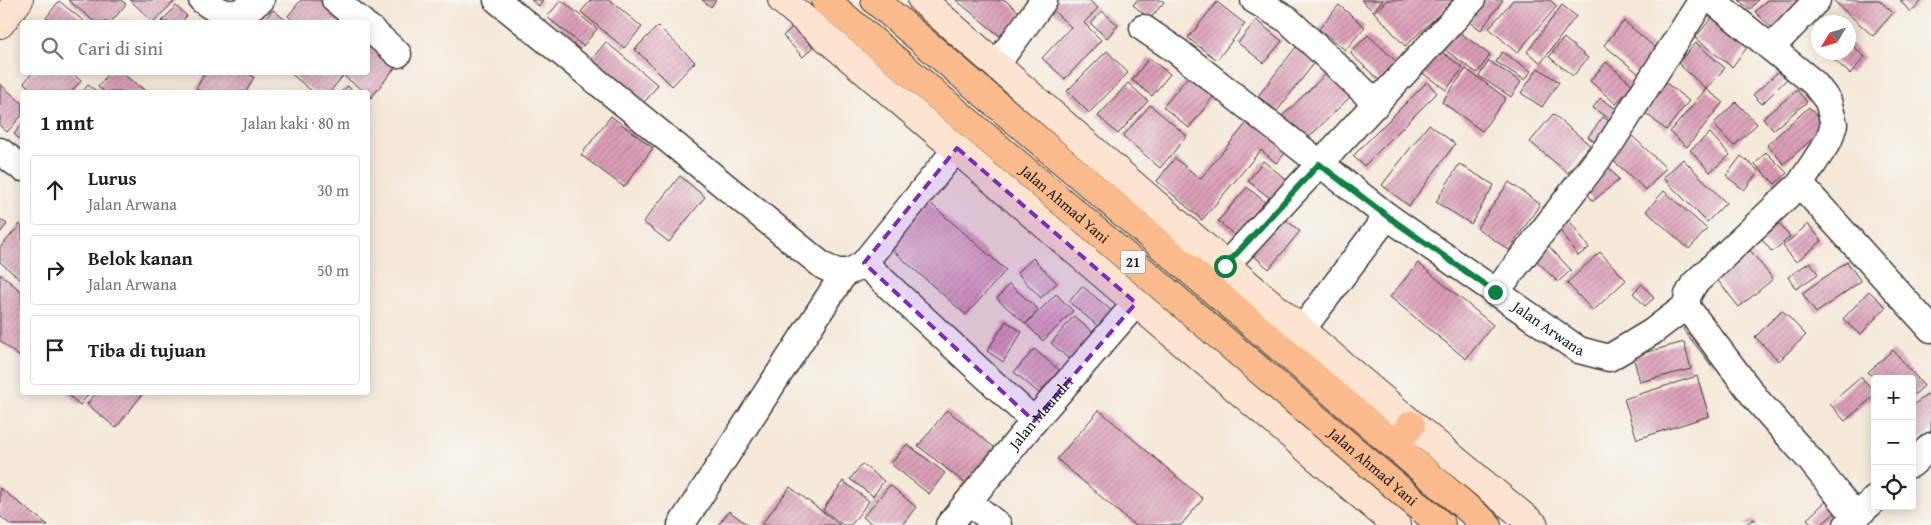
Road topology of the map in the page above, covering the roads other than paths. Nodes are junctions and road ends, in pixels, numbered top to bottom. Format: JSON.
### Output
{"nodes":[{"id":1,"x":18,"y":0,"type":"edge"},
{"id":2,"x":202,"y":0,"type":"edge"},
{"id":3,"x":261,"y":0,"type":"edge"},
{"id":4,"x":335,"y":0,"type":"edge"},
{"id":5,"x":497,"y":0,"type":"edge"},
{"id":6,"x":782,"y":0,"type":"edge"},
{"id":7,"x":825,"y":0,"type":"edge"},
{"id":8,"x":875,"y":0,"type":"edge"},
{"id":9,"x":922,"y":0,"type":"edge"},
{"id":10,"x":1044,"y":0,"type":"edge"},
{"id":11,"x":1254,"y":0,"type":"edge"},
{"id":12,"x":1472,"y":0,"type":"edge"},
{"id":13,"x":1702,"y":0,"type":"edge"},
{"id":14,"x":1712,"y":0,"type":"edge"},
{"id":15,"x":1817,"y":0,"type":"edge"},
{"id":16,"x":360,"y":20,"type":"edge"},
{"id":17,"x":0,"y":24,"type":"edge"},
{"id":18,"x":1143,"y":28,"type":"dead end"},
{"id":19,"x":370,"y":30,"type":"edge"},
{"id":20,"x":1771,"y":48,"type":"junction"},
{"id":21,"x":398,"y":54,"type":"dead end"},
{"id":22,"x":996,"y":65,"type":"junction"},
{"id":23,"x":1377,"y":104,"type":"junction"},
{"id":24,"x":956,"y":148,"type":"junction"},
{"id":25,"x":0,"y":151,"type":"edge"},
{"id":26,"x":1319,"y":164,"type":"junction"},
{"id":27,"x":20,"y":166,"type":"edge"},
{"id":28,"x":1800,"y":184,"type":"junction"},
{"id":29,"x":1387,"y":216,"type":"junction"},
{"id":30,"x":1225,"y":266,"type":"junction"},
{"id":31,"x":855,"y":268,"type":"junction"},
{"id":32,"x":1495,"y":292,"type":"junction"},
{"id":33,"x":1136,"y":303,"type":"junction"},
{"id":34,"x":1686,"y":306,"type":"junction"},
{"id":35,"x":1931,"y":329,"type":"edge"},
{"id":36,"x":1301,"y":331,"type":"junction"},
{"id":37,"x":1034,"y":421,"type":"junction"},
{"id":38,"x":1403,"y":435,"type":"junction"},
{"id":39,"x":1931,"y":446,"type":"edge"},
{"id":40,"x":1916,"y":460,"type":"edge"},
{"id":41,"x":968,"y":502,"type":"junction"},
{"id":42,"x":1871,"y":503,"type":"edge"},
{"id":43,"x":1852,"y":521,"type":"edge"},
{"id":44,"x":681,"y":525,"type":"edge"},
{"id":45,"x":949,"y":525,"type":"edge"},
{"id":46,"x":998,"y":525,"type":"edge"},
{"id":47,"x":1396,"y":525,"type":"edge"},
{"id":48,"x":1441,"y":525,"type":"edge"},
{"id":49,"x":1487,"y":525,"type":"edge"},
{"id":50,"x":1534,"y":525,"type":"edge"}],
"edges":[{"from":1,"to":17,"type":"street"},
{"from":2,"to":3,"type":"street"},
{"from":4,"to":16,"type":"street"},
{"from":5,"to":31,"type":"street"},
{"from":6,"to":24,"type":"street"},
{"from":7,"to":48,"type":"highway","name":"Jalan Ahmad Yani","number":"21"},
{"from":8,"to":38,"type":"highway","name":"Jalan Ahmad Yani","number":"21"},
{"from":9,"to":22,"type":"street"},
{"from":10,"to":22,"type":"street"},
{"from":11,"to":23,"type":"street"},
{"from":12,"to":23,"type":"street"},
{"from":13,"to":32,"type":"street"},
{"from":14,"to":20,"type":"street"},
{"from":15,"to":20,"type":"street"},
{"from":18,"to":26,"type":"street","name":"Jalan Arwana"},
{"from":19,"to":21,"type":"street"},
{"from":20,"to":28,"type":"street"},
{"from":22,"to":30,"type":"street"},
{"from":23,"to":26,"type":"street"},
{"from":24,"to":31,"type":"street"},
{"from":24,"to":33,"type":"street"},
{"from":25,"to":27,"type":"street"},
{"from":26,"to":29,"type":"street","name":"Jalan Arwana"},
{"from":26,"to":30,"type":"street"},
{"from":28,"to":34,"type":"street"},
{"from":28,"to":35,"type":"street"},
{"from":29,"to":32,"type":"street","name":"Jalan Arwana"},
{"from":29,"to":36,"type":"street"},
{"from":30,"to":36,"type":"street"},
{"from":31,"to":37,"type":"street"},
{"from":31,"to":44,"type":"street"},
{"from":32,"to":34,"type":"street","name":"Jalan Arwana"},
{"from":33,"to":37,"type":"street","name":"Jalan Maundri"},
{"from":33,"to":47,"type":"street"},
{"from":34,"to":43,"type":"street"},
{"from":36,"to":38,"type":"street"},
{"from":37,"to":41,"type":"street","name":"Jalan Maundri"},
{"from":38,"to":49,"type":"highway","name":"Jalan Ahmad Yani","number":"21"},
{"from":38,"to":50,"type":"street"},
{"from":39,"to":40,"type":"street"},
{"from":41,"to":45,"type":"street","name":"Jalan Maundri"},
{"from":41,"to":46,"type":"street"},
{"from":42,"to":43,"type":"street"}]}
